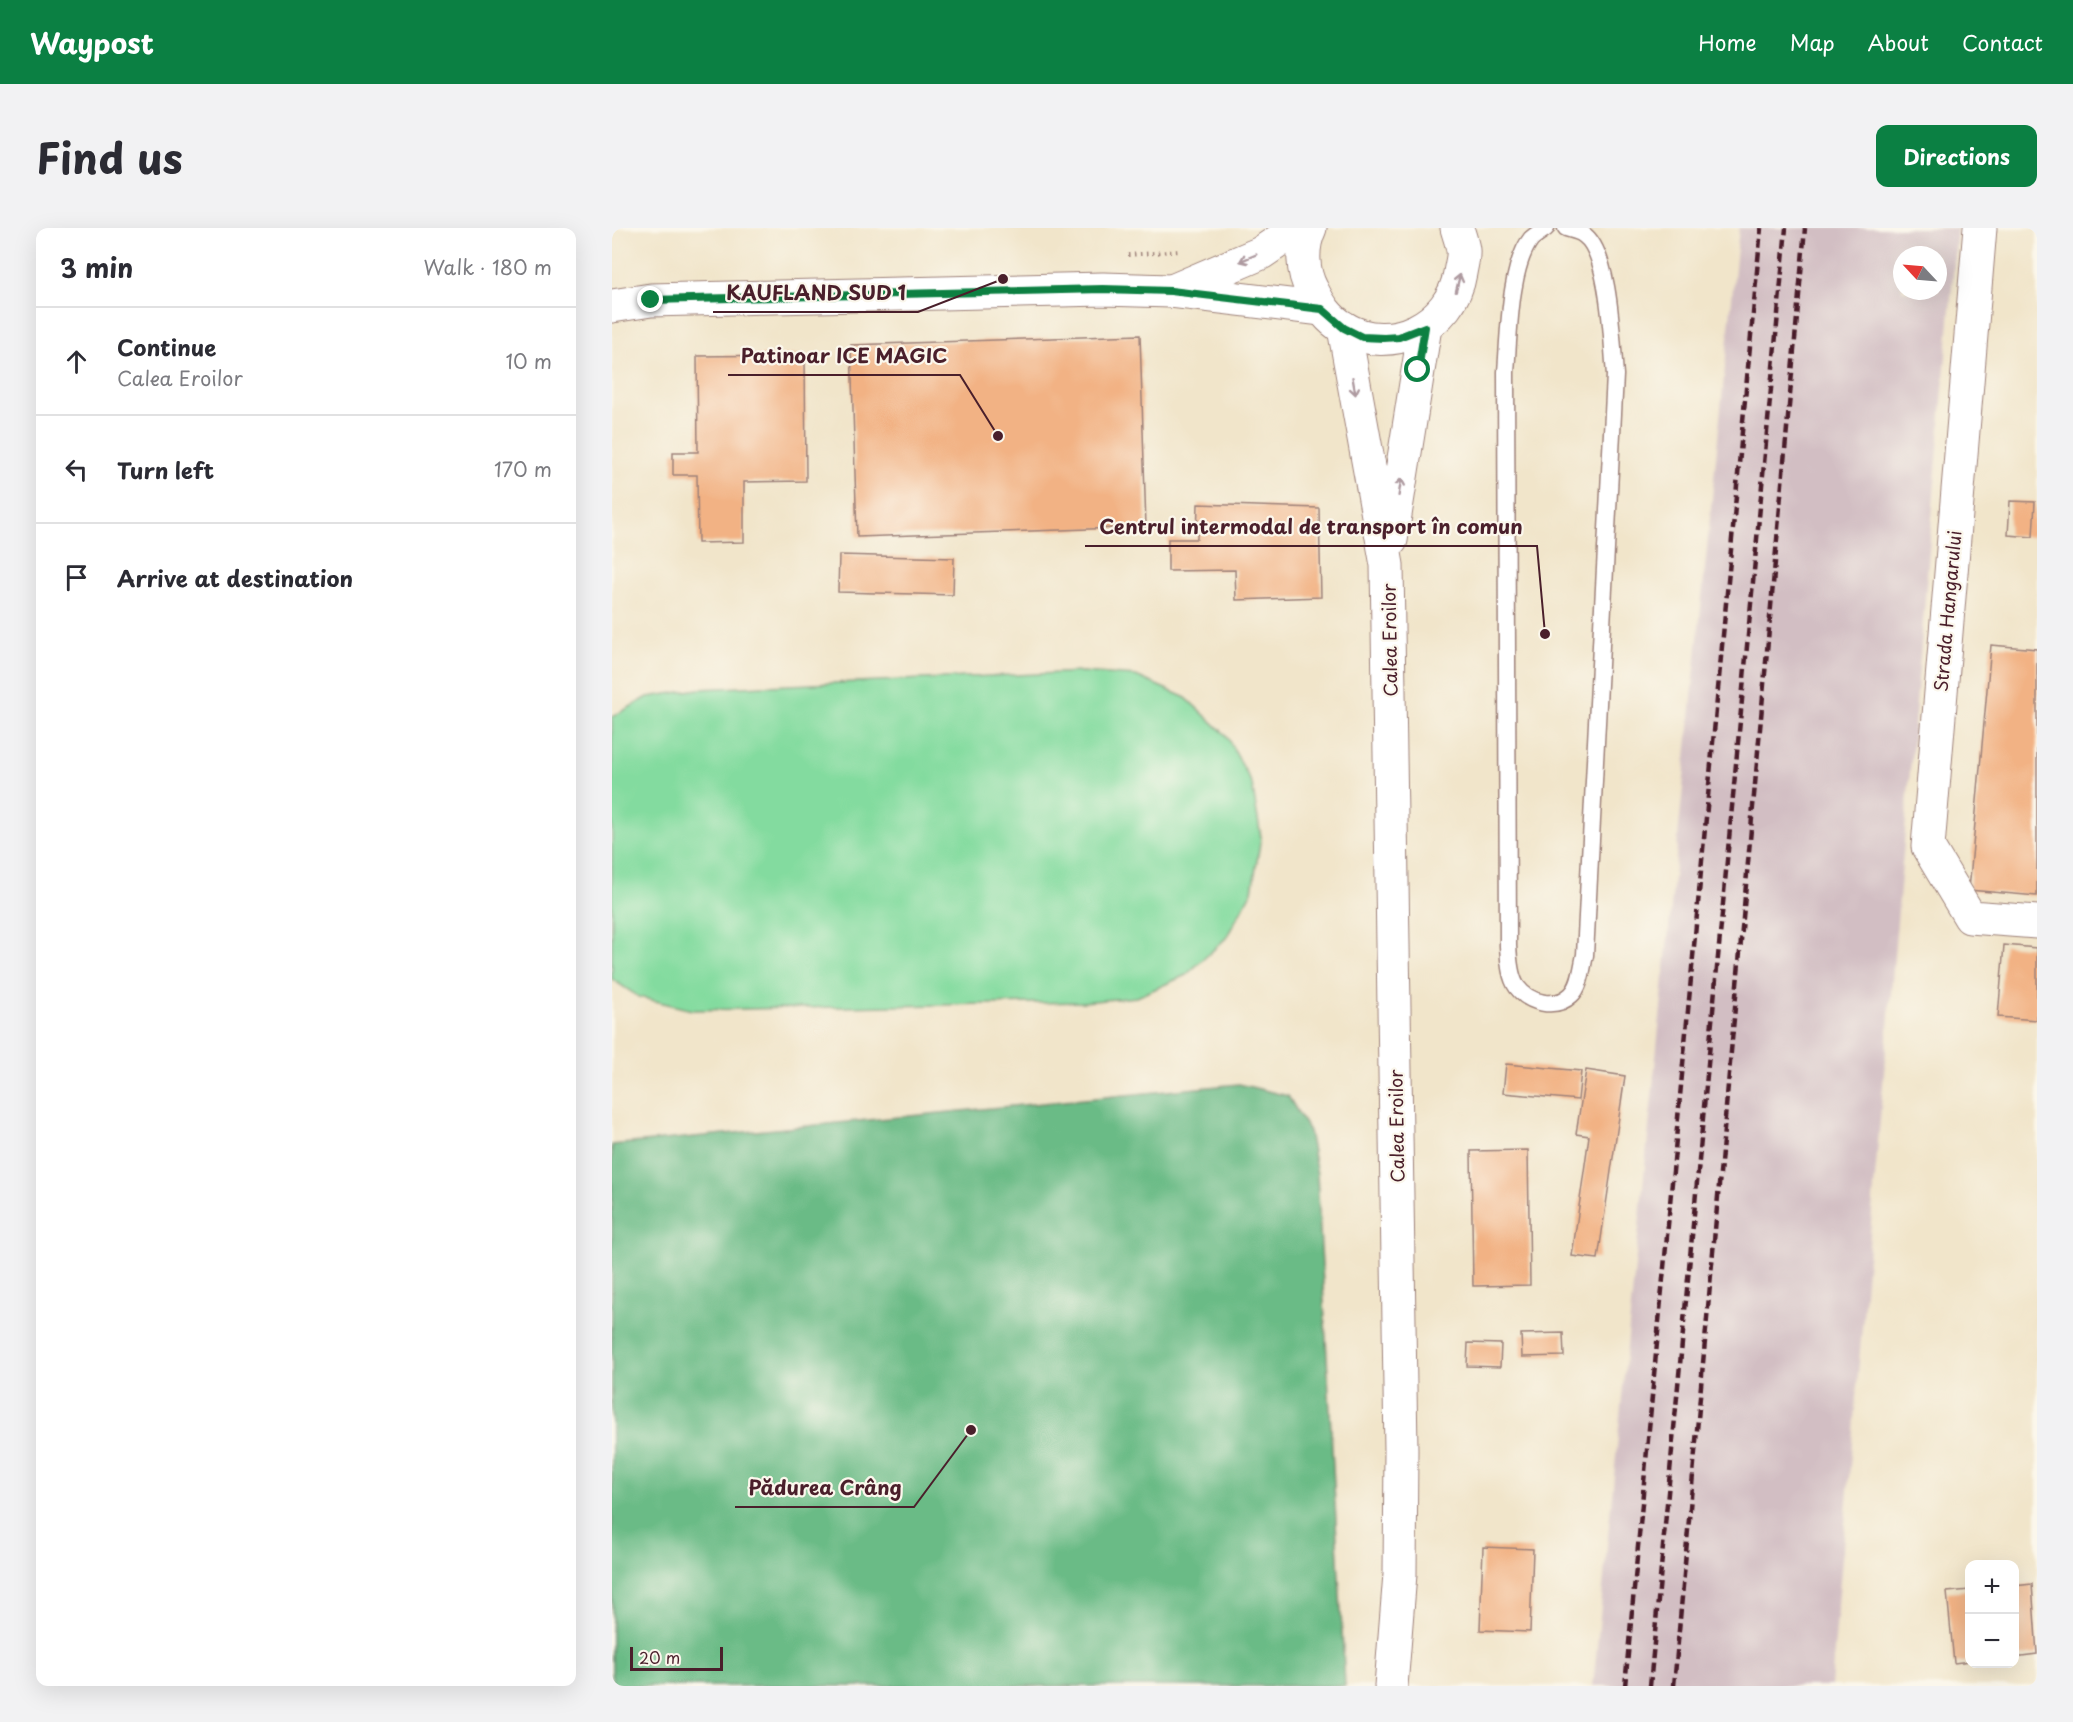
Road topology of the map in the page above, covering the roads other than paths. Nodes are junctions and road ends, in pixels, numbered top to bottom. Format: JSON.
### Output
{"nodes":[{"id":1,"x":1298,"y":228,"type":"edge"},
{"id":2,"x":1310,"y":228,"type":"edge"},
{"id":3,"x":1457,"y":228,"type":"edge"},
{"id":4,"x":1546,"y":228,"type":"edge"},
{"id":5,"x":1566,"y":228,"type":"edge"},
{"id":6,"x":1980,"y":228,"type":"edge"},
{"id":7,"x":1171,"y":291,"type":"junction"},
{"id":8,"x":612,"y":306,"type":"edge"},
{"id":9,"x":1333,"y":319,"type":"junction"},
{"id":10,"x":1425,"y":327,"type":"junction"},
{"id":11,"x":1387,"y":565,"type":"junction"},
{"id":12,"x":2037,"y":922,"type":"edge"},
{"id":13,"x":1391,"y":1686,"type":"edge"}],
"edges":[{"from":1,"to":7,"type":"main road","one_way":true},
{"from":2,"to":9,"type":"main road","name":"Calea Eroilor"},
{"from":10,"to":3,"type":"main road","one_way":true},
{"from":4,"to":5,"type":"lane"},
{"from":6,"to":12,"type":"main road","name":"Strada Hangarului"},
{"from":7,"to":8,"type":"main road"},
{"from":7,"to":9,"type":"main road"},
{"from":9,"to":10,"type":"main road"},
{"from":9,"to":11,"type":"main road","name":"Calea Eroilor","one_way":true},
{"from":11,"to":10,"type":"main road","name":"Calea Eroilor","one_way":true},
{"from":11,"to":13,"type":"main road","name":"Calea Eroilor"}]}
